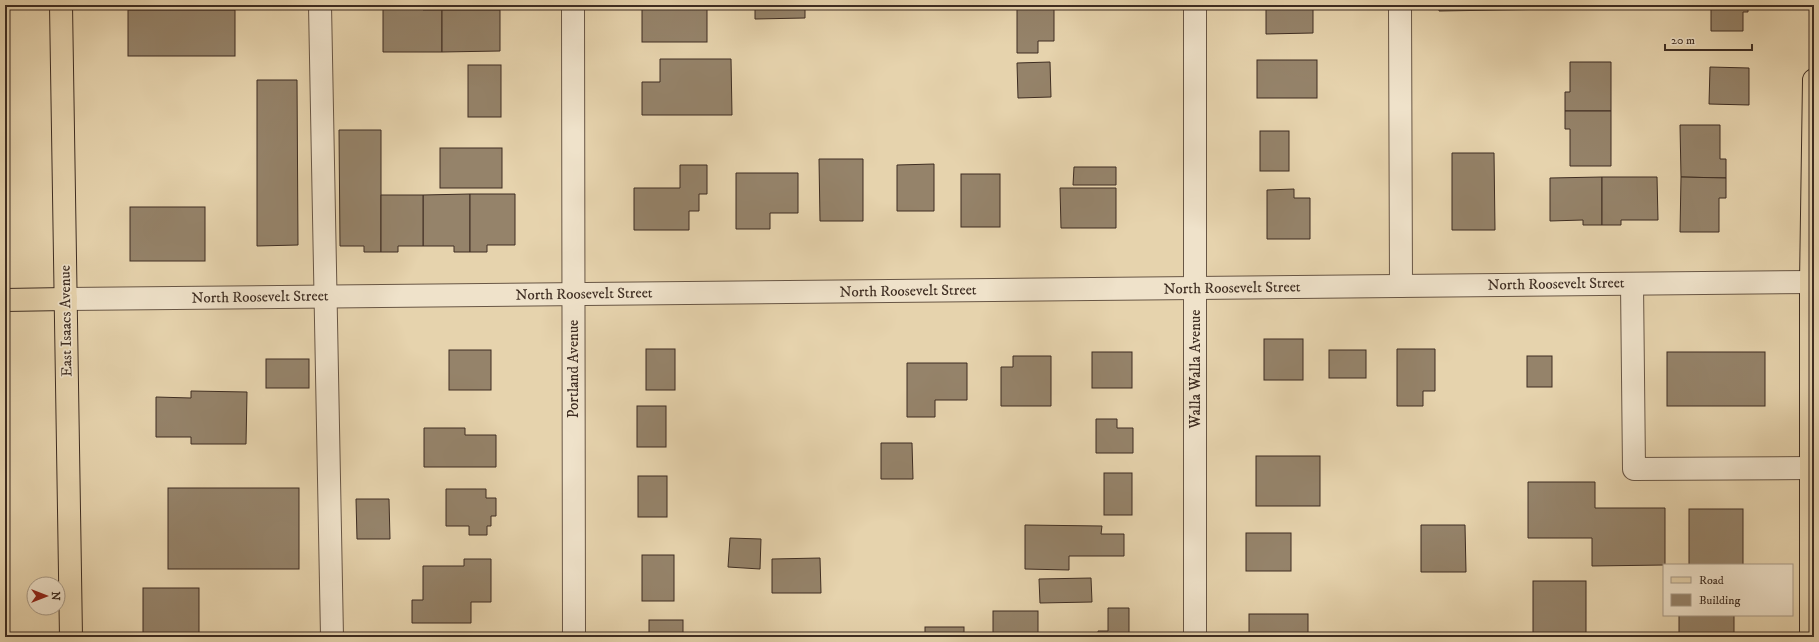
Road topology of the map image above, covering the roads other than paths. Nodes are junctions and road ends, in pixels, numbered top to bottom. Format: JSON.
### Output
{"nodes":[{"id":1,"x":61,"y":5,"type":"edge"},
{"id":2,"x":320,"y":5,"type":"edge"},
{"id":3,"x":573,"y":5,"type":"edge"},
{"id":4,"x":1195,"y":5,"type":"edge"},
{"id":5,"x":1400,"y":5,"type":"edge"},
{"id":6,"x":1814,"y":80,"type":"edge"},
{"id":7,"x":1814,"y":134,"type":"edge"},
{"id":8,"x":1811,"y":282,"type":"junction"},
{"id":9,"x":1632,"y":284,"type":"junction"},
{"id":10,"x":1401,"y":286,"type":"junction"},
{"id":11,"x":1195,"y":288,"type":"junction"},
{"id":12,"x":573,"y":294,"type":"junction"},
{"id":13,"x":325,"y":296,"type":"junction"},
{"id":14,"x":66,"y":299,"type":"junction"},
{"id":15,"x":5,"y":300,"type":"edge"},
{"id":16,"x":1812,"y":351,"type":"edge"},
{"id":17,"x":1811,"y":468,"type":"junction"},
{"id":18,"x":71,"y":637,"type":"edge"},
{"id":19,"x":332,"y":637,"type":"edge"},
{"id":20,"x":574,"y":637,"type":"edge"},
{"id":21,"x":1195,"y":637,"type":"edge"},
{"id":22,"x":1811,"y":637,"type":"edge"}],
"edges":[{"from":1,"to":14,"type":"main road","name":"East Isaacs Avenue"},
{"from":2,"to":13,"type":"street"},
{"from":3,"to":12,"type":"street","name":"Portland Avenue"},
{"from":4,"to":11,"type":"street","name":"Walla Walla Avenue"},
{"from":5,"to":10,"type":"street"},
{"from":6,"to":7,"type":"main road"},
{"from":7,"to":8,"type":"main road"},
{"from":8,"to":9,"type":"street","name":"North Roosevelt Street"},
{"from":8,"to":16,"type":"main road"},
{"from":9,"to":10,"type":"street","name":"North Roosevelt Street"},
{"from":9,"to":17,"type":"street"},
{"from":10,"to":11,"type":"street","name":"North Roosevelt Street"},
{"from":11,"to":12,"type":"street","name":"North Roosevelt Street"},
{"from":11,"to":21,"type":"street","name":"Walla Walla Avenue"},
{"from":12,"to":13,"type":"street","name":"North Roosevelt Street"},
{"from":12,"to":20,"type":"street","name":"Portland Avenue"},
{"from":13,"to":14,"type":"street","name":"North Roosevelt Street"},
{"from":13,"to":19,"type":"street"},
{"from":14,"to":15,"type":"main road","name":"North Roosevelt Street"},
{"from":14,"to":18,"type":"main road","name":"East Isaacs Avenue"},
{"from":16,"to":17,"type":"main road"},
{"from":17,"to":22,"type":"main road"}]}
